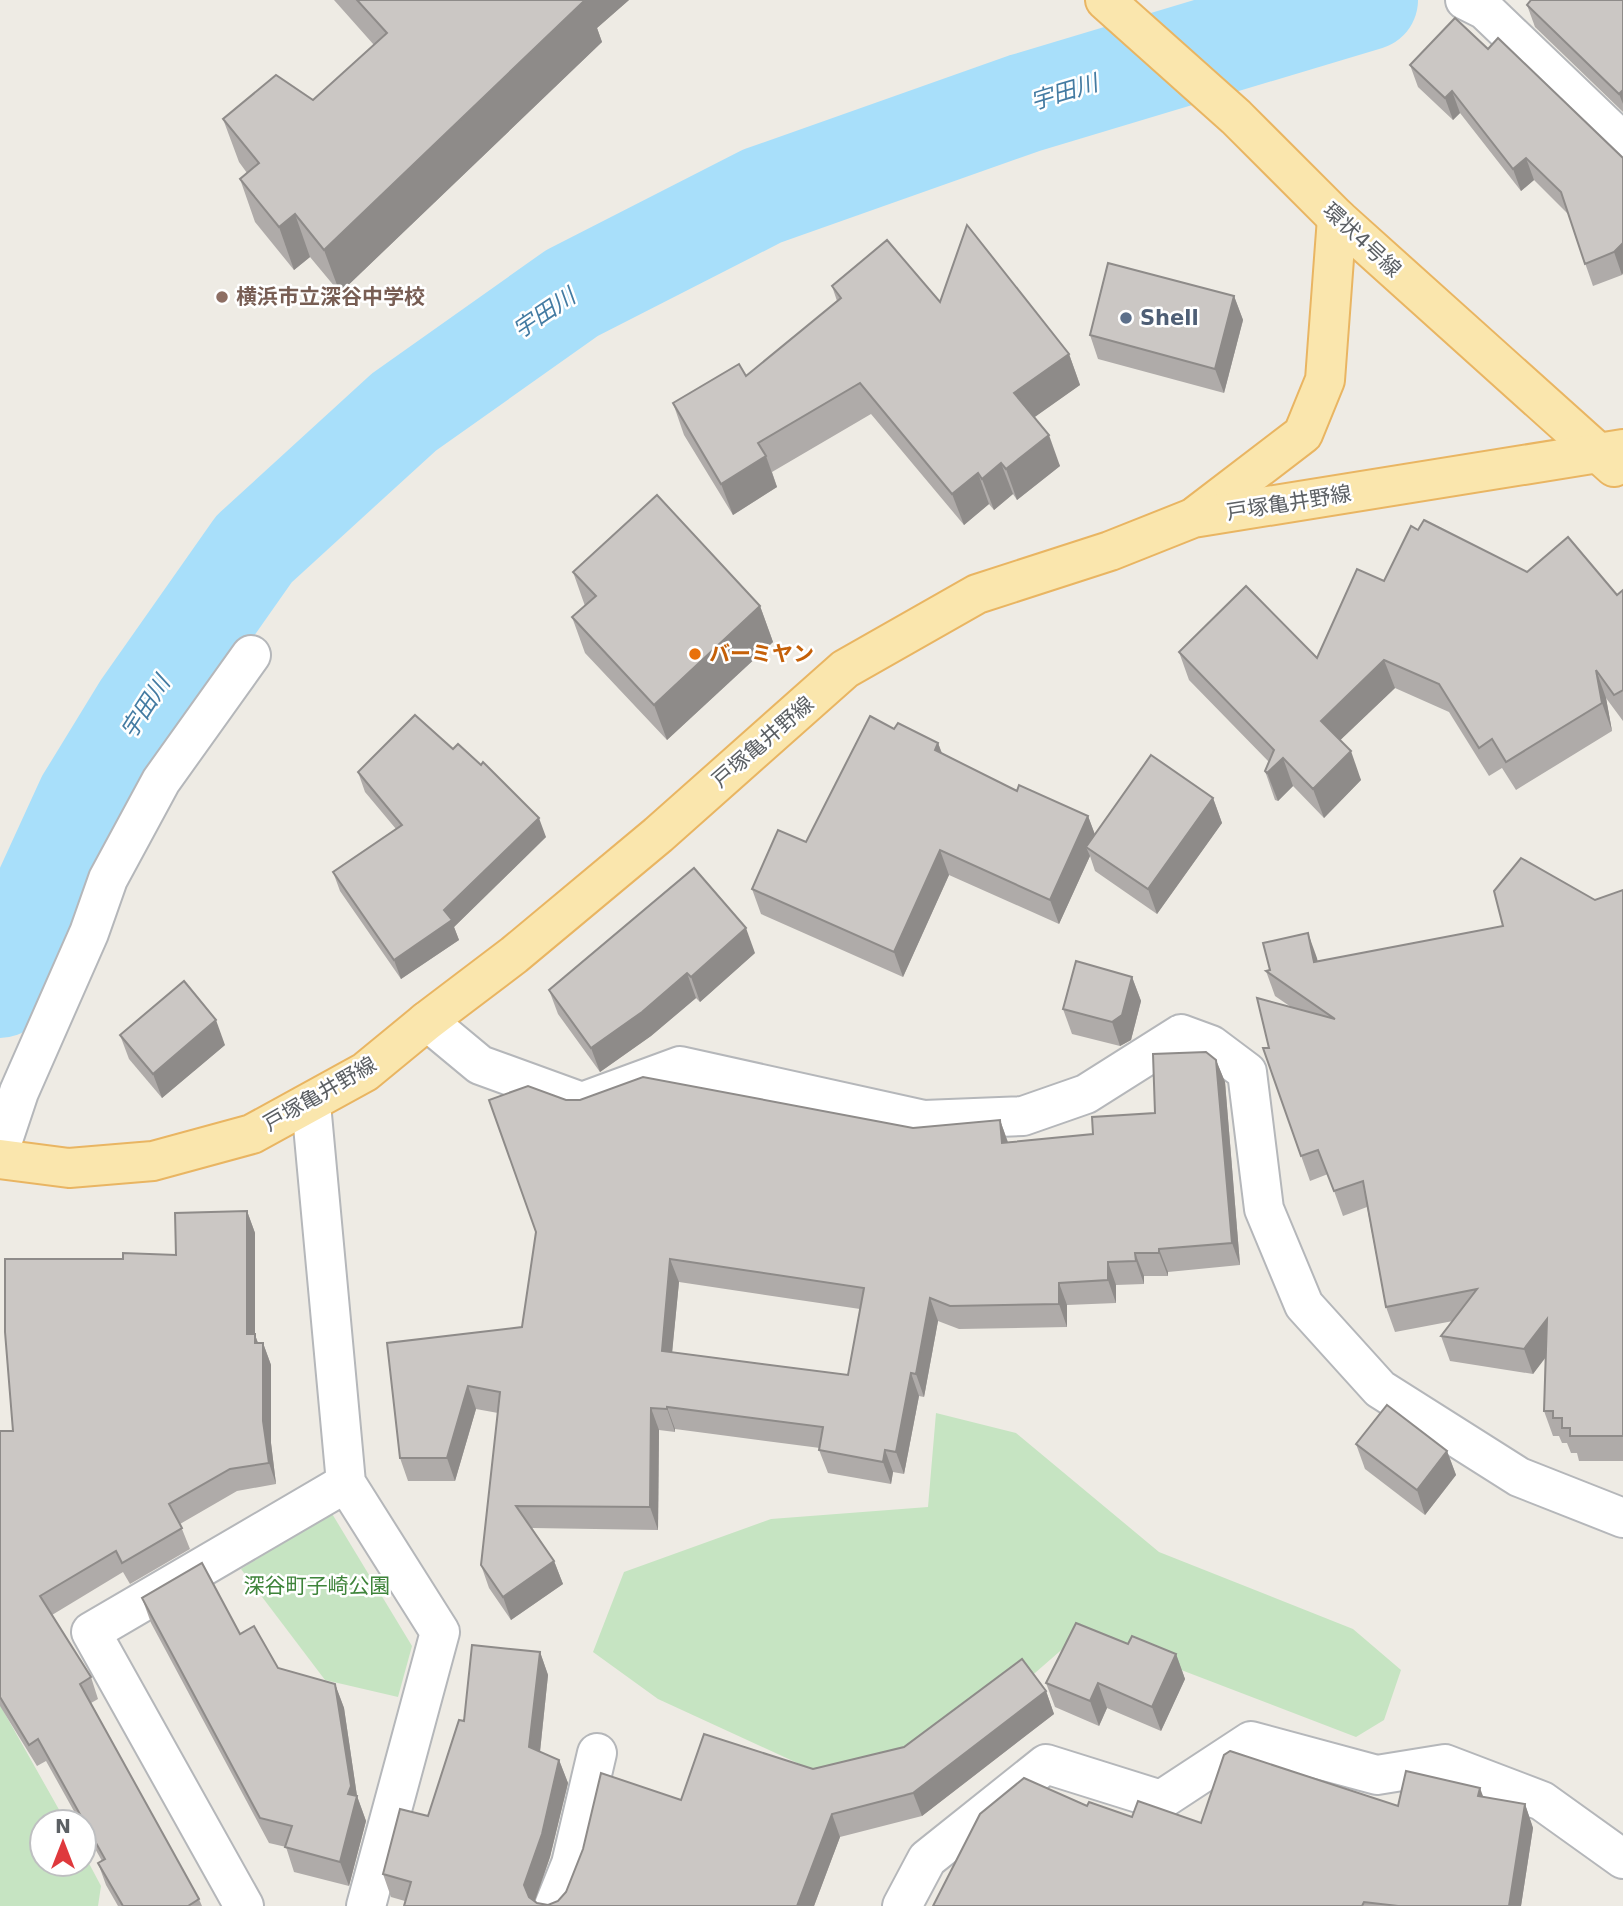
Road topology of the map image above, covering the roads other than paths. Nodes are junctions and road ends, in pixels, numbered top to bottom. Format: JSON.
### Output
{"nodes":[{"id":1,"x":1105,"y":0,"type":"edge"},
{"id":2,"x":1466,"y":2,"type":"edge"},
{"id":3,"x":1623,"y":142,"type":"edge"},
{"id":4,"x":1337,"y":218,"type":"junction"},
{"id":5,"x":1615,"y":459,"type":"edge"},
{"id":6,"x":1193,"y":518,"type":"junction"},
{"id":7,"x":251,"y":655,"type":"dead end"},
{"id":8,"x":427,"y":1021,"type":"junction"},
{"id":9,"x":311,"y":1104,"type":"junction"},
{"id":10,"x":0,"y":1149,"type":"edge"},
{"id":11,"x":0,"y":1159,"type":"edge"},
{"id":12,"x":346,"y":1483,"type":"junction"},
{"id":13,"x":1623,"y":1518,"type":"edge"},
{"id":14,"x":597,"y":1753,"type":"dead end"},
{"id":15,"x":1623,"y":1859,"type":"edge"},
{"id":16,"x":244,"y":1906,"type":"edge"},
{"id":17,"x":366,"y":1906,"type":"edge"},
{"id":18,"x":554,"y":1906,"type":"edge"},
{"id":19,"x":902,"y":1906,"type":"edge"}],
"edges":[{"from":1,"to":4,"type":"main road","name":"環状4号線"},
{"from":2,"to":3,"type":"street"},
{"from":4,"to":5,"type":"main road","name":"環状4号線"},
{"from":4,"to":6,"type":"main road"},
{"from":5,"to":6,"type":"main road","name":"戸塚亀井野線"},
{"from":6,"to":8,"type":"main road","name":"戸塚亀井野線"},
{"from":7,"to":10,"type":"street"},
{"from":8,"to":9,"type":"main road","name":"戸塚亀井野線"},
{"from":8,"to":13,"type":"street"},
{"from":9,"to":11,"type":"main road","name":"戸塚亀井野線"},
{"from":9,"to":12,"type":"street"},
{"from":12,"to":16,"type":"street"},
{"from":12,"to":17,"type":"street"},
{"from":14,"to":18,"type":"street"},
{"from":15,"to":19,"type":"street"}]}
